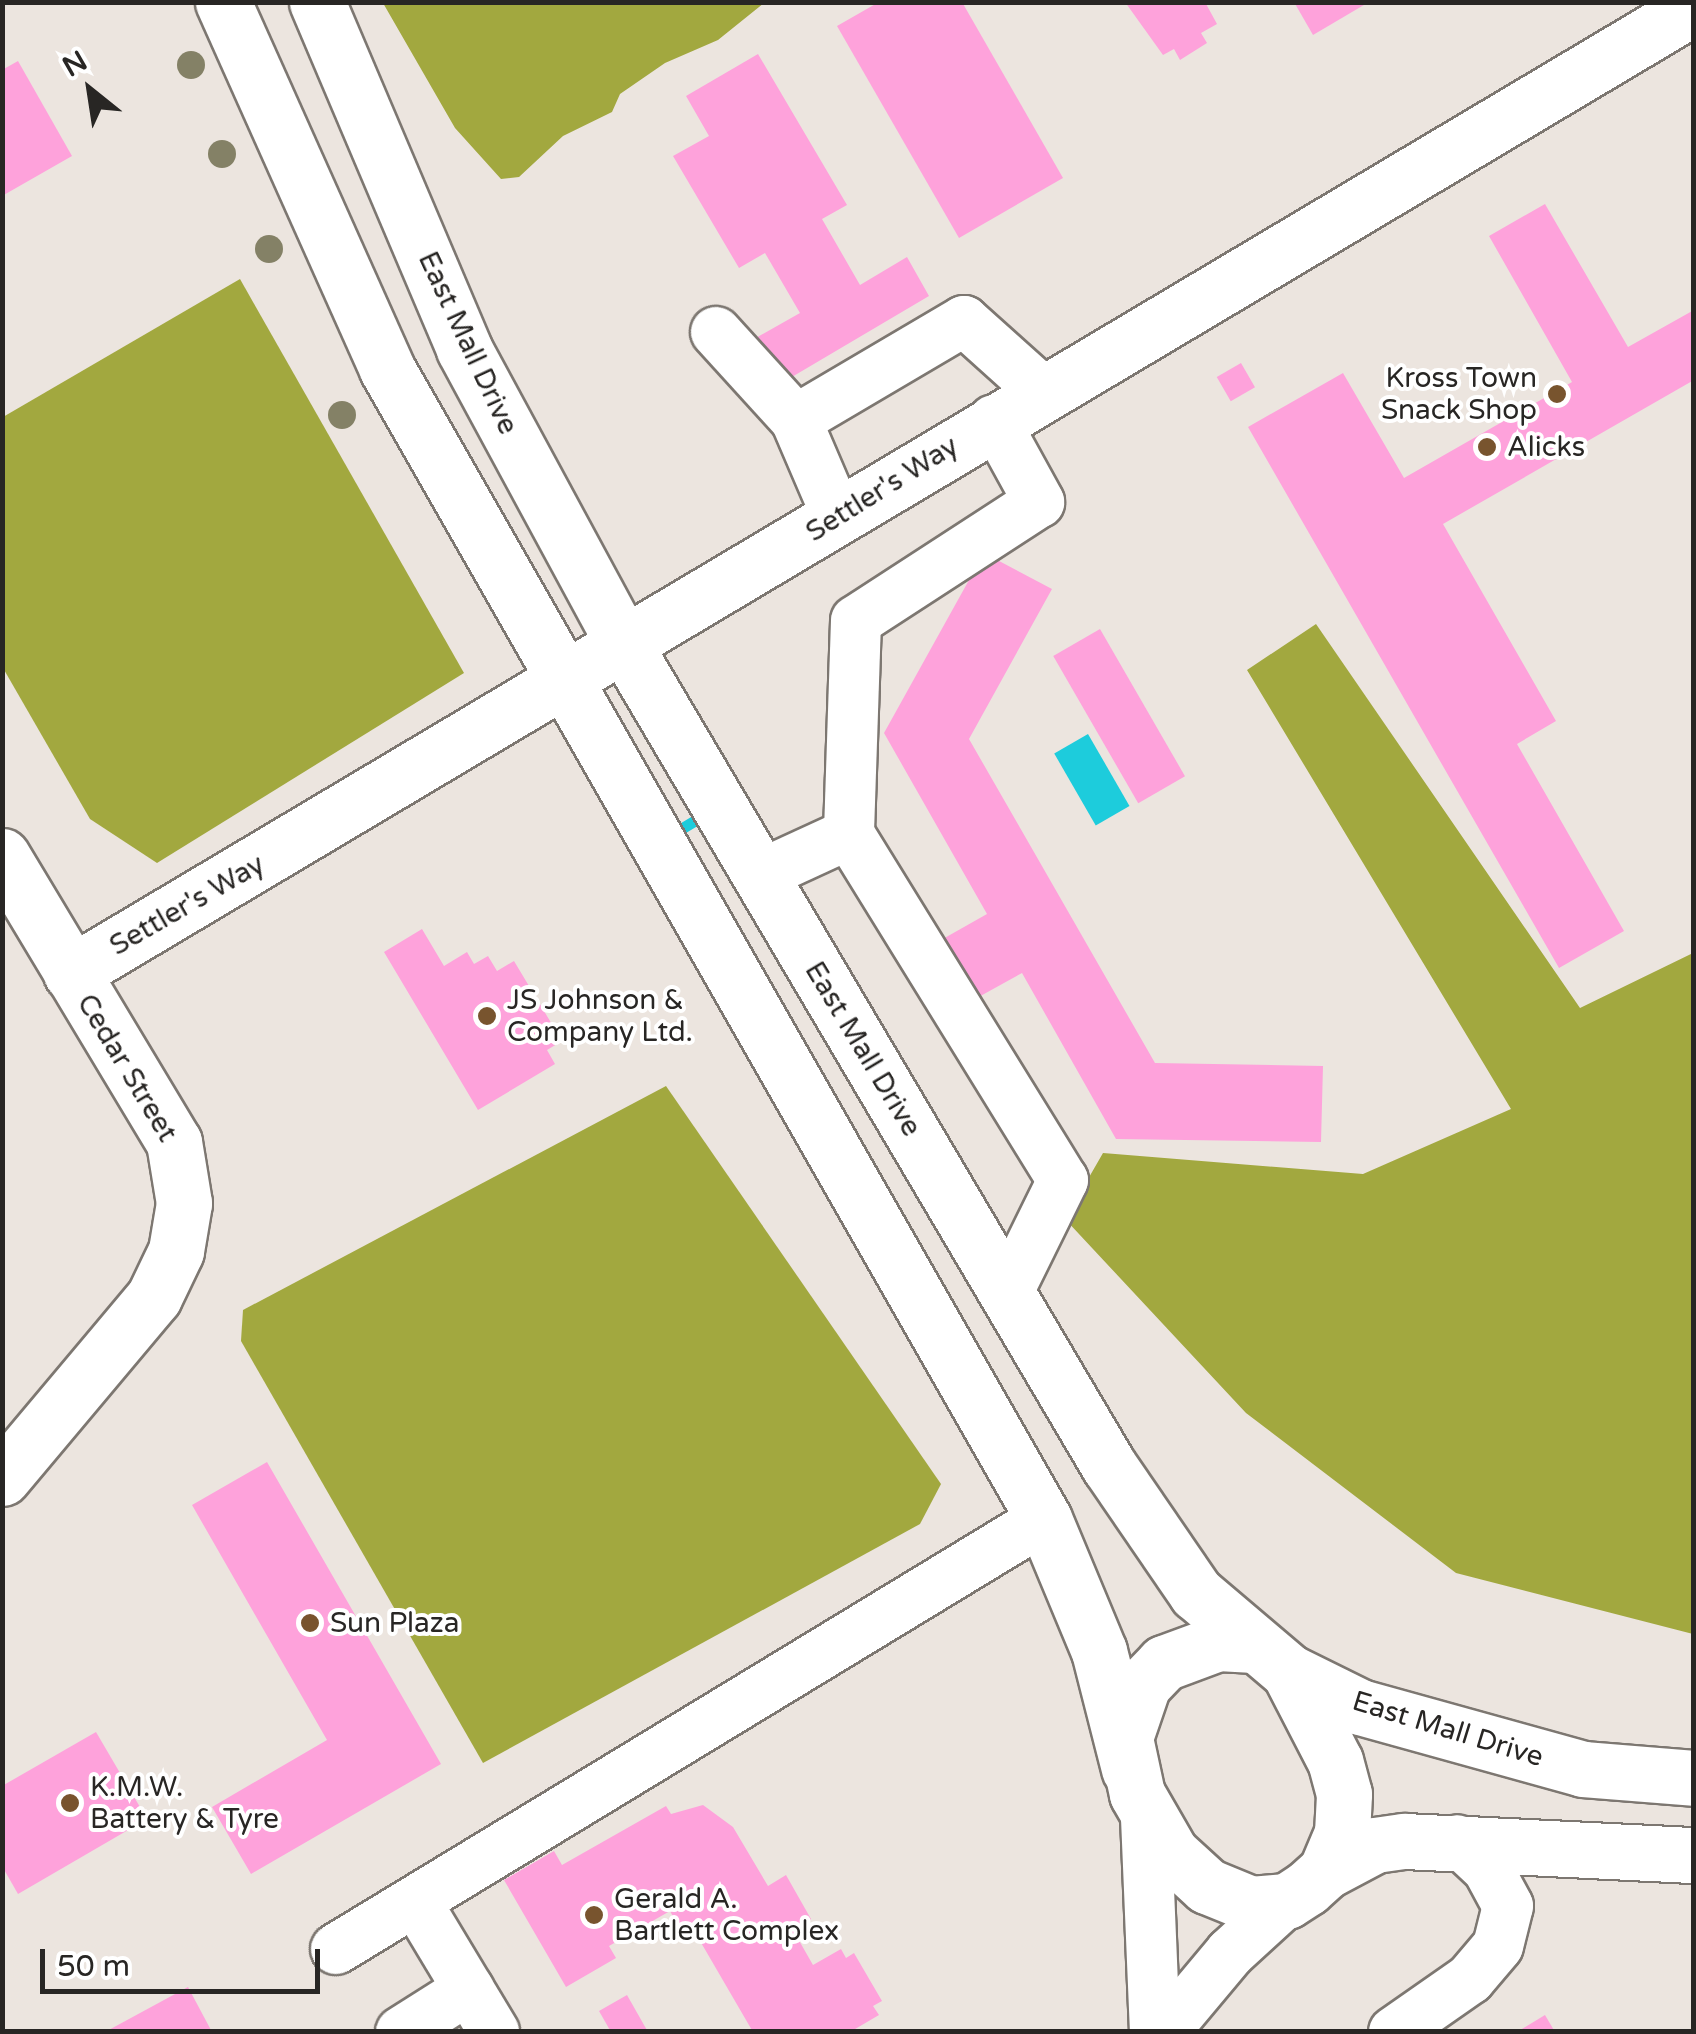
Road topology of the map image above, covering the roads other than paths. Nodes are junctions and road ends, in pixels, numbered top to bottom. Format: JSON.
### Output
{"nodes":[{"id":1,"x":223,"y":2,"type":"edge"},
{"id":2,"x":318,"y":2,"type":"edge"},
{"id":3,"x":1694,"y":7,"type":"edge"},
{"id":4,"x":716,"y":332,"type":"dead end"},
{"id":5,"x":1041,"y":390,"type":"junction"},
{"id":6,"x":796,"y":420,"type":"junction"},
{"id":7,"x":994,"y":420,"type":"junction"},
{"id":8,"x":838,"y":518,"type":"junction"},
{"id":9,"x":623,"y":643,"type":"junction"},
{"id":10,"x":564,"y":681,"type":"junction"},
{"id":11,"x":849,"y":834,"type":"junction"},
{"id":12,"x":2,"y":856,"type":"edge"},
{"id":13,"x":760,"y":875,"type":"junction"},
{"id":14,"x":71,"y":973,"type":"junction"},
{"id":15,"x":1007,"y":1294,"type":"junction"},
{"id":16,"x":2,"y":1478,"type":"edge"},
{"id":17,"x":1044,"y":1520,"type":"junction"},
{"id":18,"x":1271,"y":1659,"type":"junction"},
{"id":19,"x":1694,"y":1778,"type":"edge"},
{"id":20,"x":1138,"y":1794,"type":"junction"},
{"id":21,"x":1457,"y":1840,"type":"junction"},
{"id":22,"x":1694,"y":1855,"type":"edge"},
{"id":23,"x":1307,"y":1886,"type":"junction"},
{"id":24,"x":416,"y":1902,"type":"junction"},
{"id":25,"x":336,"y":1950,"type":"dead end"},
{"id":26,"x":469,"y":1989,"type":"junction"},
{"id":27,"x":401,"y":2032,"type":"edge"},
{"id":28,"x":494,"y":2032,"type":"edge"},
{"id":29,"x":1155,"y":2032,"type":"edge"},
{"id":30,"x":1164,"y":2032,"type":"edge"},
{"id":31,"x":1394,"y":2032,"type":"edge"}],
"edges":[{"from":1,"to":10,"type":"main road"},
{"from":2,"to":9,"type":"main road","name":"East Mall Drive"},
{"from":3,"to":5,"type":"main road","name":"Settler's Way"},
{"from":4,"to":6,"type":"street"},
{"from":5,"to":6,"type":"street"},
{"from":5,"to":7,"type":"main road","name":"Settler's Way"},
{"from":6,"to":8,"type":"street"},
{"from":7,"to":8,"type":"main road","name":"Settler's Way"},
{"from":7,"to":11,"type":"street"},
{"from":8,"to":9,"type":"main road","name":"Settler's Way"},
{"from":9,"to":10,"type":"main road","name":"Settler's Way"},
{"from":9,"to":13,"type":"main road","name":"East Mall Drive"},
{"from":10,"to":14,"type":"main road","name":"Settler's Way"},
{"from":10,"to":17,"type":"main road"},
{"from":11,"to":13,"type":"street"},
{"from":11,"to":15,"type":"street"},
{"from":12,"to":14,"type":"main road","name":"Cedar Street"},
{"from":13,"to":15,"type":"main road","name":"East Mall Drive"},
{"from":14,"to":16,"type":"main road","name":"Cedar Street"},
{"from":15,"to":18,"type":"main road","name":"East Mall Drive"},
{"from":17,"to":20,"type":"main road"},
{"from":17,"to":24,"type":"street"},
{"from":18,"to":19,"type":"main road","name":"East Mall Drive"},
{"from":18,"to":20,"type":"main road"},
{"from":18,"to":23,"type":"main road"},
{"from":20,"to":23,"type":"main road"},
{"from":20,"to":29,"type":"street"},
{"from":21,"to":22,"type":"main road"},
{"from":21,"to":23,"type":"main road"},
{"from":21,"to":31,"type":"street"},
{"from":23,"to":30,"type":"street"},
{"from":24,"to":25,"type":"street"},
{"from":24,"to":26,"type":"street"},
{"from":26,"to":27,"type":"street"},
{"from":26,"to":28,"type":"street"}]}
